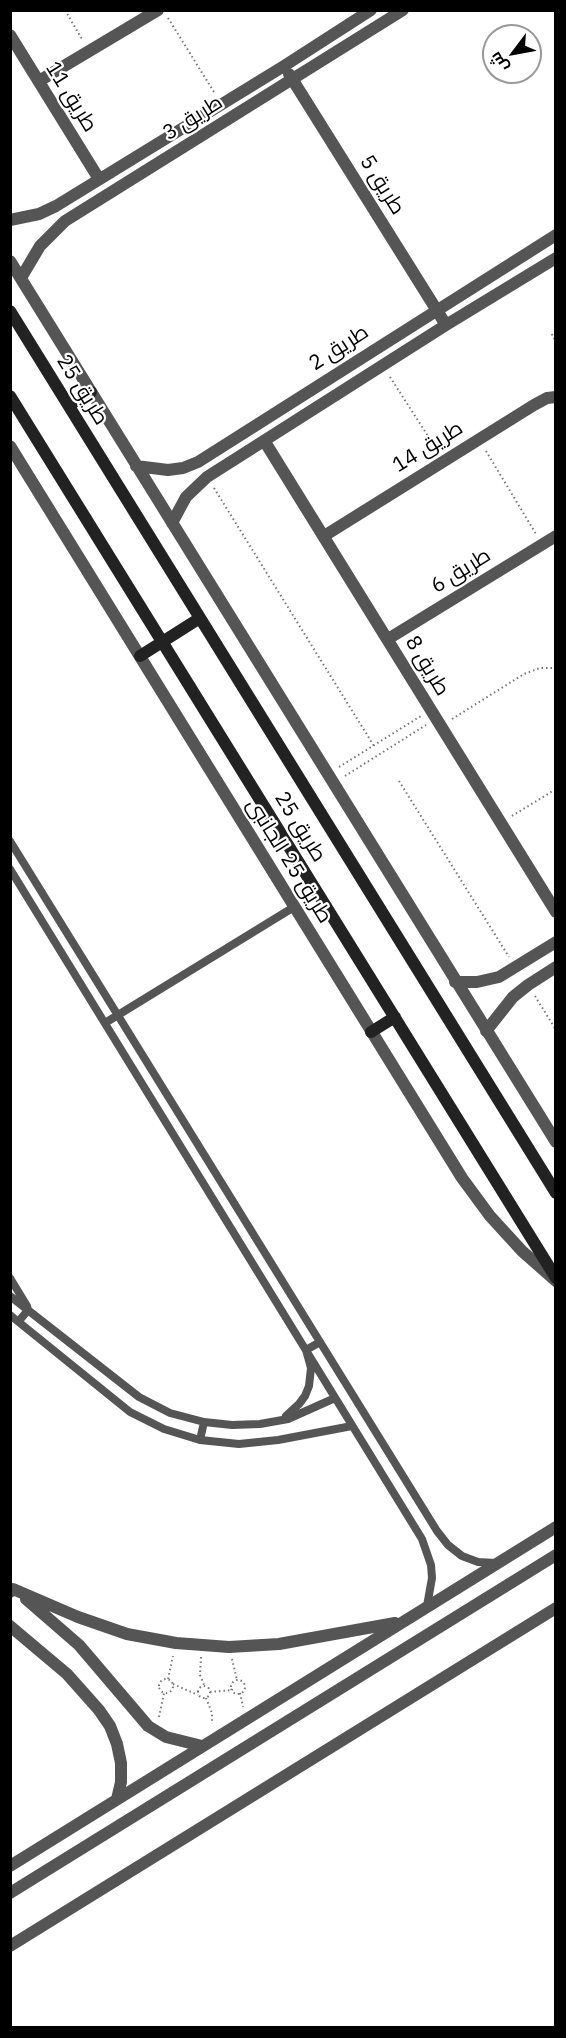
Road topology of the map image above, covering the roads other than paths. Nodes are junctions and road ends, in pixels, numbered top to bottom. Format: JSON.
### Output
{"nodes":[{"id":1,"x":158,"y":10,"type":"edge"},
{"id":2,"x":371,"y":10,"type":"edge"},
{"id":3,"x":403,"y":10,"type":"edge"},
{"id":4,"x":10,"y":35,"type":"edge"},
{"id":5,"x":284,"y":66,"type":"junction"},
{"id":6,"x":292,"y":79,"type":"junction"},
{"id":7,"x":39,"y":81,"type":"junction"},
{"id":8,"x":99,"y":179,"type":"junction"},
{"id":9,"x":10,"y":220,"type":"edge"},
{"id":10,"x":555,"y":235,"type":"edge"},
{"id":11,"x":555,"y":258,"type":"edge"},
{"id":12,"x":10,"y":261,"type":"edge"},
{"id":13,"x":21,"y":278,"type":"junction"},
{"id":14,"x":437,"y":309,"type":"junction"},
{"id":15,"x":10,"y":311,"type":"edge"},
{"id":16,"x":446,"y":325,"type":"junction"},
{"id":17,"x":91,"y":392,"type":"junction"},
{"id":18,"x":10,"y":396,"type":"edge"},
{"id":19,"x":555,"y":397,"type":"edge"},
{"id":20,"x":69,"y":405,"type":"junction"},
{"id":21,"x":265,"y":442,"type":"junction"},
{"id":22,"x":10,"y":446,"type":"edge"},
{"id":23,"x":136,"y":466,"type":"junction"},
{"id":24,"x":172,"y":523,"type":"junction"},
{"id":25,"x":324,"y":536,"type":"junction"},
{"id":26,"x":555,"y":536,"type":"edge"},
{"id":27,"x":200,"y":618,"type":"junction"},
{"id":28,"x":388,"y":639,"type":"junction"},
{"id":29,"x":162,"y":642,"type":"junction"},
{"id":30,"x":140,"y":656,"type":"junction"},
{"id":31,"x":10,"y":841,"type":"edge"},
{"id":32,"x":10,"y":869,"type":"edge"},
{"id":33,"x":33,"y":878,"type":"junction"},
{"id":34,"x":20,"y":885,"type":"junction"},
{"id":35,"x":294,"y":907,"type":"junction"},
{"id":36,"x":555,"y":912,"type":"edge"},
{"id":37,"x":555,"y":942,"type":"edge"},
{"id":38,"x":555,"y":968,"type":"edge"},
{"id":39,"x":456,"y":982,"type":"junction"},
{"id":40,"x":118,"y":1015,"type":"junction"},
{"id":41,"x":395,"y":1017,"type":"junction"},
{"id":42,"x":105,"y":1023,"type":"junction"},
{"id":43,"x":486,"y":1031,"type":"junction"},
{"id":44,"x":371,"y":1032,"type":"junction"},
{"id":45,"x":174,"y":1106,"type":"junction"},
{"id":46,"x":161,"y":1114,"type":"junction"},
{"id":47,"x":555,"y":1142,"type":"edge"},
{"id":48,"x":555,"y":1193,"type":"edge"},
{"id":49,"x":232,"y":1200,"type":"junction"},
{"id":50,"x":218,"y":1208,"type":"junction"},
{"id":51,"x":10,"y":1278,"type":"edge"},
{"id":52,"x":555,"y":1280,"type":"edge"},
{"id":53,"x":10,"y":1296,"type":"edge"},
{"id":54,"x":28,"y":1310,"type":"junction"},
{"id":55,"x":10,"y":1315,"type":"edge"},
{"id":56,"x":19,"y":1321,"type":"junction"},
{"id":57,"x":320,"y":1342,"type":"junction"},
{"id":58,"x":306,"y":1350,"type":"junction"},
{"id":59,"x":111,"y":1376,"type":"junction"},
{"id":60,"x":100,"y":1389,"type":"junction"},
{"id":61,"x":335,"y":1398,"type":"junction"},
{"id":62,"x":274,"y":1421,"type":"junction"},
{"id":63,"x":204,"y":1422,"type":"junction"},
{"id":64,"x":352,"y":1426,"type":"junction"},
{"id":65,"x":200,"y":1440,"type":"junction"},
{"id":66,"x":555,"y":1527,"type":"edge"},
{"id":67,"x":555,"y":1555,"type":"edge"},
{"id":68,"x":496,"y":1563,"type":"junction"},
{"id":69,"x":11,"y":1589,"type":"edge"},
{"id":70,"x":427,"y":1606,"type":"junction"},
{"id":71,"x":555,"y":1608,"type":"edge"},
{"id":72,"x":403,"y":1622,"type":"junction"},
{"id":73,"x":10,"y":1626,"type":"edge"},
{"id":74,"x":208,"y":1743,"type":"junction"},
{"id":75,"x":117,"y":1799,"type":"junction"},
{"id":76,"x":10,"y":1866,"type":"edge"},
{"id":77,"x":10,"y":1893,"type":"edge"},
{"id":78,"x":10,"y":1946,"type":"edge"}],
"edges":[{"from":1,"to":7,"type":"street"},
{"from":2,"to":5,"type":"street","name":"طريق 3"},
{"from":3,"to":6,"type":"street","name":"طريق 3"},
{"from":4,"to":7,"type":"street","name":"طريق 11"},
{"from":5,"to":6,"type":"street","name":"طريق 5"},
{"from":5,"to":8,"type":"street","name":"طريق 3"},
{"from":6,"to":13,"type":"street","name":"طريق 3"},
{"from":6,"to":14,"type":"street","name":"طريق 5"},
{"from":7,"to":8,"type":"street","name":"طريق 11"},
{"from":8,"to":9,"type":"street","name":"طريق 3"},
{"from":10,"to":14,"type":"street","name":"طريق 2"},
{"from":11,"to":16,"type":"street","name":"طريق 2"},
{"from":12,"to":13,"type":"street"},
{"from":13,"to":17,"type":"street"},
{"from":14,"to":16,"type":"street","name":"طريق 5"},
{"from":14,"to":23,"type":"street","name":"طريق 2"},
{"from":15,"to":20,"type":"street","name":"طريق 25"},
{"from":16,"to":21,"type":"street","name":"طريق 2"},
{"from":17,"to":20,"type":"street"},
{"from":17,"to":23,"type":"street"},
{"from":18,"to":29,"type":"street","name":"طريق 25"},
{"from":19,"to":25,"type":"street","name":"طريق 14"},
{"from":20,"to":27,"type":"street","name":"طريق 25"},
{"from":21,"to":24,"type":"street","name":"طريق 2"},
{"from":21,"to":25,"type":"street","name":"طريق 8"},
{"from":22,"to":30,"type":"street","name":"طريق 25 الجانبى"},
{"from":23,"to":24,"type":"street"},
{"from":24,"to":39,"type":"street"},
{"from":25,"to":28,"type":"street","name":"طريق 8"},
{"from":26,"to":28,"type":"street","name":"طريق 6"},
{"from":27,"to":29,"type":"street"},
{"from":27,"to":48,"type":"street","name":"طريق 25"},
{"from":28,"to":36,"type":"street","name":"طريق 8"},
{"from":29,"to":30,"type":"street"},
{"from":29,"to":41,"type":"street","name":"طريق 25"},
{"from":30,"to":35,"type":"street","name":"طريق 25 الجانبى"},
{"from":31,"to":33,"type":"lane"},
{"from":32,"to":34,"type":"lane"},
{"from":33,"to":34,"type":"lane"},
{"from":33,"to":40,"type":"lane"},
{"from":34,"to":42,"type":"lane"},
{"from":35,"to":40,"type":"lane"},
{"from":35,"to":44,"type":"street","name":"طريق 25 الجانبى"},
{"from":37,"to":39,"type":"street"},
{"from":38,"to":43,"type":"street"},
{"from":39,"to":43,"type":"street"},
{"from":40,"to":42,"type":"lane"},
{"from":40,"to":45,"type":"lane"},
{"from":41,"to":44,"type":"street"},
{"from":41,"to":52,"type":"street","name":"طريق 25"},
{"from":42,"to":46,"type":"lane"},
{"from":43,"to":47,"type":"street"},
{"from":44,"to":52,"type":"street","name":"طريق 25 الجانبى"},
{"from":45,"to":46,"type":"lane"},
{"from":45,"to":49,"type":"lane"},
{"from":46,"to":50,"type":"lane"},
{"from":49,"to":50,"type":"lane"},
{"from":49,"to":57,"type":"lane"},
{"from":50,"to":58,"type":"lane"},
{"from":51,"to":54,"type":"lane"},
{"from":53,"to":54,"type":"lane"},
{"from":54,"to":56,"type":"lane"},
{"from":54,"to":59,"type":"lane"},
{"from":55,"to":56,"type":"lane"},
{"from":56,"to":60,"type":"lane"},
{"from":57,"to":58,"type":"lane"},
{"from":57,"to":68,"type":"lane"},
{"from":58,"to":61,"type":"lane"},
{"from":58,"to":62,"type":"lane"},
{"from":59,"to":60,"type":"lane"},
{"from":59,"to":63,"type":"lane"},
{"from":60,"to":65,"type":"lane"},
{"from":61,"to":62,"type":"lane"},
{"from":61,"to":64,"type":"lane"},
{"from":62,"to":63,"type":"lane"},
{"from":63,"to":65,"type":"lane"},
{"from":64,"to":65,"type":"lane"},
{"from":64,"to":70,"type":"lane"},
{"from":66,"to":68,"type":"street"},
{"from":67,"to":77,"type":"street"},
{"from":68,"to":70,"type":"street"},
{"from":69,"to":72,"type":"street"},
{"from":69,"to":74,"type":"street"},
{"from":70,"to":72,"type":"street"},
{"from":71,"to":78,"type":"street"},
{"from":72,"to":74,"type":"street"},
{"from":73,"to":75,"type":"street"},
{"from":74,"to":75,"type":"street"},
{"from":75,"to":76,"type":"street"}]}
